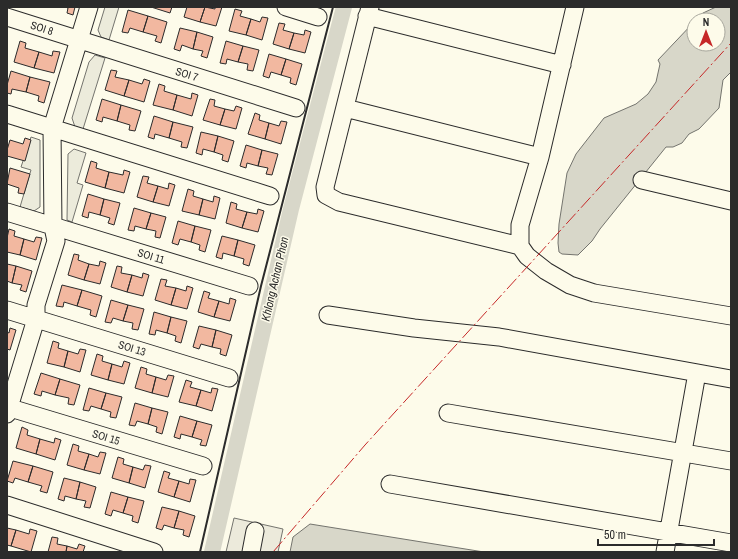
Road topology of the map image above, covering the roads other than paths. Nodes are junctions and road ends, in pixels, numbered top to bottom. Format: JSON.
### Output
{"nodes":[{"id":1,"x":89,"y":7,"type":"edge"},
{"id":2,"x":286,"y":7,"type":"edge"},
{"id":3,"x":575,"y":7,"type":"edge"},
{"id":4,"x":368,"y":11,"type":"edge"},
{"id":5,"x":7,"y":17,"type":"edge"},
{"id":6,"x":318,"y":17,"type":"dead end"},
{"id":7,"x":78,"y":40,"type":"junction"},
{"id":8,"x":562,"y":65,"type":"junction"},
{"id":9,"x":296,"y":108,"type":"dead end"},
{"id":10,"x":344,"y":108,"type":"junction"},
{"id":11,"x":7,"y":114,"type":"edge"},
{"id":12,"x":52,"y":128,"type":"junction"},
{"id":13,"x":540,"y":157,"type":"junction"},
{"id":14,"x":642,"y":180,"type":"dead end"},
{"id":15,"x":270,"y":196,"type":"dead end"},
{"id":16,"x":731,"y":201,"type":"edge"},
{"id":17,"x":7,"y":212,"type":"edge"},
{"id":18,"x":53,"y":227,"type":"junction"},
{"id":19,"x":520,"y":246,"type":"junction"},
{"id":20,"x":249,"y":286,"type":"dead end"},
{"id":21,"x":7,"y":310,"type":"edge"},
{"id":22,"x":328,"y":315,"type":"dead end"},
{"id":23,"x":731,"y":316,"type":"edge"},
{"id":24,"x":36,"y":318,"type":"junction"},
{"id":25,"x":697,"y":373,"type":"junction"},
{"id":26,"x":229,"y":378,"type":"dead end"},
{"id":27,"x":731,"y":379,"type":"edge"},
{"id":28,"x":8,"y":410,"type":"edge"},
{"id":29,"x":448,"y":413,"type":"dead end"},
{"id":30,"x":682,"y":453,"type":"junction"},
{"id":31,"x":731,"y":461,"type":"edge"},
{"id":32,"x":203,"y":466,"type":"dead end"},
{"id":33,"x":390,"y":484,"type":"dead end"},
{"id":34,"x":7,"y":505,"type":"edge"},
{"id":35,"x":255,"y":531,"type":"dead end"},
{"id":36,"x":669,"y":532,"type":"junction"},
{"id":37,"x":731,"y":543,"type":"edge"},
{"id":38,"x":154,"y":552,"type":"edge"},
{"id":39,"x":251,"y":552,"type":"edge"},
{"id":40,"x":665,"y":552,"type":"edge"}],
"edges":[{"from":1,"to":7,"type":"street"},
{"from":2,"to":6,"type":"street"},
{"from":3,"to":8,"type":"street"},
{"from":4,"to":8,"type":"street"},
{"from":4,"to":10,"type":"street"},
{"from":5,"to":7,"type":"street","name":"SOI 8"},
{"from":7,"to":9,"type":"street","name":"SOI 7"},
{"from":7,"to":12,"type":"street"},
{"from":8,"to":13,"type":"street"},
{"from":10,"to":13,"type":"street"},
{"from":10,"to":19,"type":"street"},
{"from":11,"to":12,"type":"street"},
{"from":12,"to":15,"type":"street"},
{"from":12,"to":18,"type":"street"},
{"from":13,"to":19,"type":"street"},
{"from":14,"to":16,"type":"street"},
{"from":17,"to":18,"type":"street","name":"SOI 11"},
{"from":18,"to":20,"type":"street","name":"SOI 11"},
{"from":18,"to":24,"type":"street"},
{"from":19,"to":23,"type":"street"},
{"from":21,"to":24,"type":"street","name":"SOI 13"},
{"from":22,"to":25,"type":"street"},
{"from":24,"to":26,"type":"street","name":"SOI 13"},
{"from":24,"to":28,"type":"street"},
{"from":25,"to":27,"type":"street"},
{"from":25,"to":30,"type":"street"},
{"from":28,"to":32,"type":"street","name":"SOI 15"},
{"from":29,"to":30,"type":"street"},
{"from":30,"to":31,"type":"street"},
{"from":30,"to":36,"type":"street"},
{"from":33,"to":36,"type":"street"},
{"from":34,"to":38,"type":"street"},
{"from":35,"to":39,"type":"street"},
{"from":36,"to":37,"type":"street"},
{"from":36,"to":40,"type":"street"}]}
